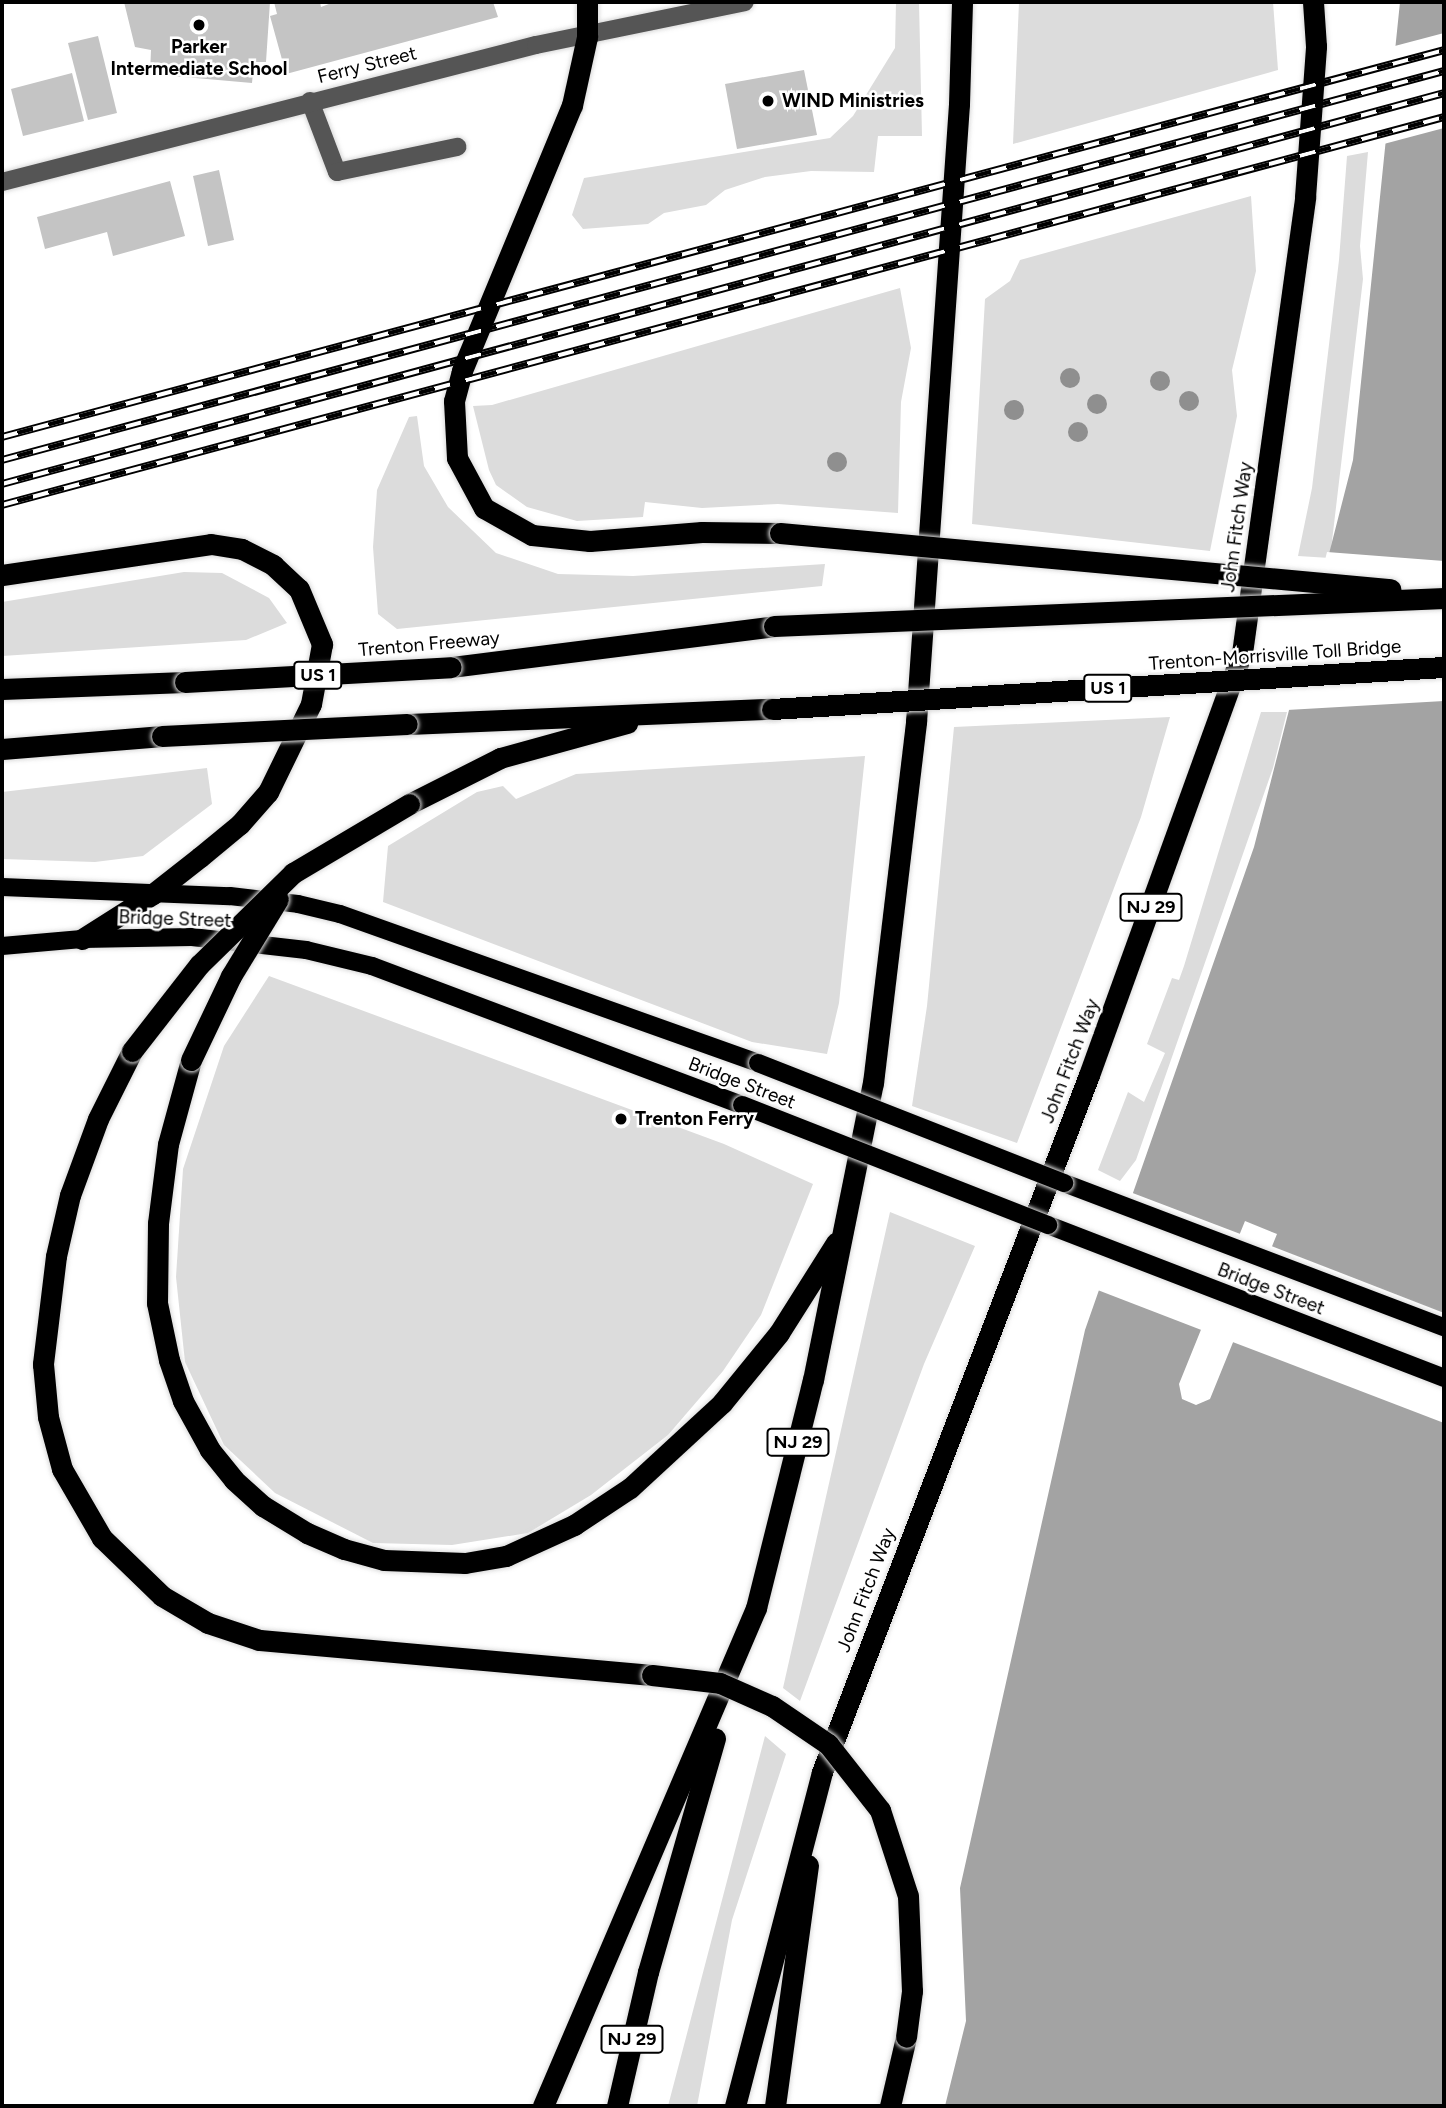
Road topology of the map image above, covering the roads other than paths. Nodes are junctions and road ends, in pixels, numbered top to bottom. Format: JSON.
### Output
{"nodes":[{"id":1,"x":586,"y":2,"type":"edge"},
{"id":2,"x":745,"y":2,"type":"edge"},
{"id":3,"x":962,"y":2,"type":"edge"},
{"id":4,"x":1313,"y":2,"type":"edge"},
{"id":5,"x":587,"y":37,"type":"junction"},
{"id":6,"x":310,"y":101,"type":"junction"},
{"id":7,"x":457,"y":147,"type":"dead end"},
{"id":8,"x":2,"y":181,"type":"edge"},
{"id":9,"x":2,"y":575,"type":"edge"},
{"id":10,"x":1444,"y":596,"type":"edge"},
{"id":11,"x":1444,"y":667,"type":"edge"},
{"id":12,"x":2,"y":690,"type":"edge"},
{"id":13,"x":701,"y":709,"type":"junction"},
{"id":14,"x":2,"y":749,"type":"edge"},
{"id":15,"x":293,"y":873,"type":"junction"},
{"id":16,"x":2,"y":887,"type":"edge"},
{"id":17,"x":153,"y":894,"type":"junction"},
{"id":18,"x":82,"y":939,"type":"junction"},
{"id":19,"x":2,"y":946,"type":"edge"},
{"id":20,"x":842,"y":1232,"type":"junction"},
{"id":21,"x":1444,"y":1327,"type":"edge"},
{"id":22,"x":1444,"y":1378,"type":"edge"},
{"id":23,"x":741,"y":1648,"type":"junction"},
{"id":24,"x":822,"y":1772,"type":"junction"},
{"id":25,"x":542,"y":2106,"type":"edge"},
{"id":26,"x":617,"y":2106,"type":"edge"},
{"id":27,"x":735,"y":2106,"type":"edge"},
{"id":28,"x":775,"y":2106,"type":"edge"},
{"id":29,"x":890,"y":2106,"type":"edge"}],
"edges":[{"from":1,"to":5,"type":"highway"},
{"from":2,"to":5,"type":"street","name":"Ferry Street"},
{"from":3,"to":20,"type":"highway","number":"NJ 29"},
{"from":4,"to":24,"type":"highway","name":"John Fitch Way","number":"NJ 29"},
{"from":5,"to":6,"type":"street","name":"Ferry Street"},
{"from":5,"to":10,"type":"highway","bridge":true},
{"from":6,"to":7,"type":"street"},
{"from":6,"to":8,"type":"street","name":"Ferry Street"},
{"from":9,"to":17,"type":"highway"},
{"from":10,"to":12,"type":"highway","name":"Trenton Freeway","number":"US 1","bridge":true},
{"from":11,"to":13,"type":"highway","name":"Trenton-Morrisville Toll Bridge","number":"US 1","bridge":true},
{"from":13,"to":14,"type":"highway","number":"US 1","bridge":true},
{"from":13,"to":15,"type":"highway","bridge":true},
{"from":15,"to":20,"type":"highway","bridge":true},
{"from":15,"to":29,"type":"highway","bridge":true},
{"from":16,"to":17,"type":"main road","name":"Bridge Street"},
{"from":17,"to":18,"type":"highway"},
{"from":17,"to":21,"type":"main road","name":"Bridge Street","bridge":true},
{"from":18,"to":19,"type":"main road","name":"Bridge Street"},
{"from":18,"to":22,"type":"main road","name":"Bridge Street","bridge":true},
{"from":20,"to":23,"type":"highway","number":"NJ 29"},
{"from":23,"to":25,"type":"highway"},
{"from":23,"to":26,"type":"highway","number":"NJ 29"},
{"from":24,"to":27,"type":"highway","name":"John Fitch Way","number":"NJ 29"},
{"from":24,"to":28,"type":"highway"}]}
